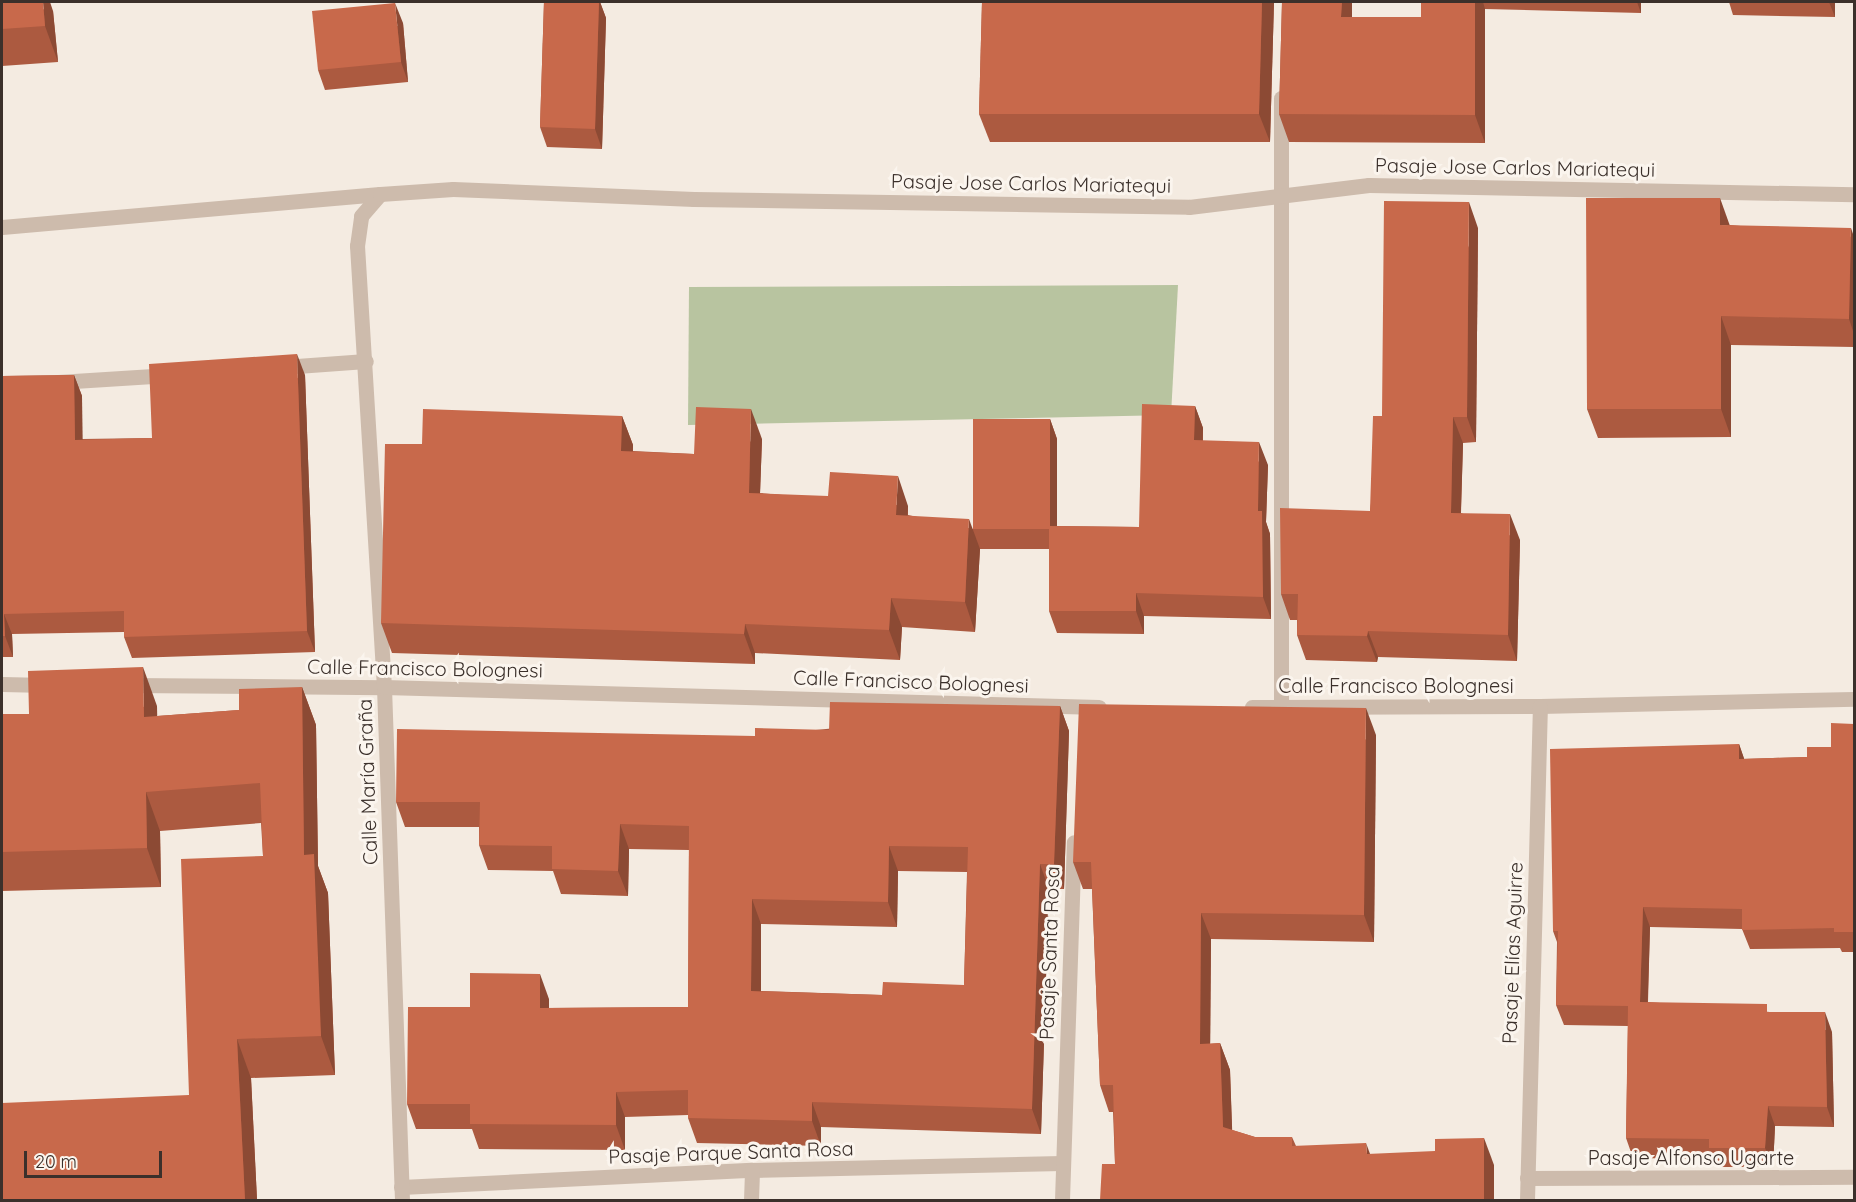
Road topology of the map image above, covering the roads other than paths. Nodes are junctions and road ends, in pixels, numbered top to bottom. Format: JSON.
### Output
{"nodes":[{"id":1,"x":1281,"y":81,"type":"edge"},
{"id":2,"x":380,"y":194,"type":"junction"},
{"id":3,"x":1854,"y":194,"type":"edge"},
{"id":4,"x":1278,"y":195,"type":"junction"},
{"id":5,"x":2,"y":226,"type":"edge"},
{"id":6,"x":366,"y":361,"type":"junction"},
{"id":7,"x":272,"y":368,"type":"edge"},
{"id":8,"x":190,"y":373,"type":"edge"},
{"id":9,"x":37,"y":384,"type":"edge"},
{"id":10,"x":2,"y":684,"type":"edge"},
{"id":11,"x":61,"y":685,"type":"edge"},
{"id":12,"x":109,"y":685,"type":"edge"},
{"id":13,"x":384,"y":687,"type":"junction"},
{"id":14,"x":1854,"y":699,"type":"edge"},
{"id":15,"x":1281,"y":706,"type":"junction"},
{"id":16,"x":1540,"y":706,"type":"junction"},
{"id":17,"x":1115,"y":707,"type":"edge"},
{"id":18,"x":1234,"y":707,"type":"edge"},
{"id":19,"x":1075,"y":824,"type":"edge"},
{"id":20,"x":1062,"y":1163,"type":"junction"},
{"id":21,"x":752,"y":1170,"type":"junction"},
{"id":22,"x":1527,"y":1178,"type":"junction"},
{"id":23,"x":1854,"y":1178,"type":"edge"},
{"id":24,"x":401,"y":1194,"type":"edge"},
{"id":25,"x":751,"y":1200,"type":"edge"},
{"id":26,"x":1062,"y":1200,"type":"edge"},
{"id":27,"x":1527,"y":1200,"type":"edge"}],
"edges":[{"from":1,"to":4,"type":"street"},
{"from":2,"to":4,"type":"street","name":"Pasaje Jose Carlos Mariatequi"},
{"from":2,"to":5,"type":"street","name":"Pasaje Jose Carlos Mariatequi"},
{"from":2,"to":6,"type":"street"},
{"from":3,"to":4,"type":"street","name":"Pasaje Jose Carlos Mariatequi"},
{"from":4,"to":15,"type":"street"},
{"from":6,"to":7,"type":"street"},
{"from":6,"to":13,"type":"street","name":"Calle María Graña"},
{"from":8,"to":9,"type":"street"},
{"from":10,"to":11,"type":"street"},
{"from":12,"to":13,"type":"street","name":"Calle Francisco Bolognesi"},
{"from":13,"to":17,"type":"street","name":"Calle Francisco Bolognesi"},
{"from":13,"to":24,"type":"street","name":"Calle María Graña"},
{"from":14,"to":16,"type":"street","name":"Calle Francisco Bolognesi"},
{"from":15,"to":16,"type":"street","name":"Calle Francisco Bolognesi"},
{"from":15,"to":18,"type":"street","name":"Calle Francisco Bolognesi"},
{"from":16,"to":22,"type":"street","name":"Pasaje Elías Aguirre"},
{"from":19,"to":20,"type":"street","name":"Pasaje Santa Rosa"},
{"from":20,"to":21,"type":"street","name":"Pasaje Parque Santa Rosa"},
{"from":20,"to":26,"type":"street","name":"Pasaje Santa Rosa"},
{"from":21,"to":24,"type":"street","name":"Pasaje Parque Santa Rosa"},
{"from":21,"to":25,"type":"street"},
{"from":22,"to":23,"type":"street","name":"Pasaje Alfonso Ugarte"},
{"from":22,"to":27,"type":"street","name":"Pasaje Elías Aguirre"}]}
